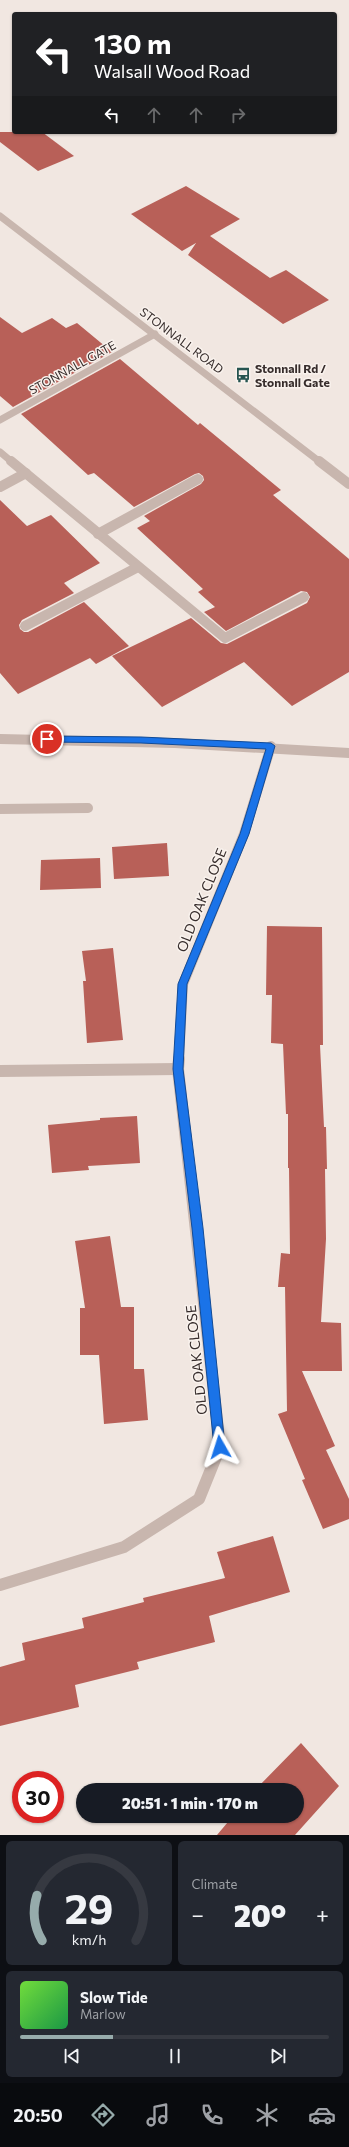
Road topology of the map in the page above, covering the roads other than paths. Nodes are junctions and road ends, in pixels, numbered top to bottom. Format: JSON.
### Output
{"nodes":[{"id":1,"x":0,"y":216,"type":"edge"},
{"id":2,"x":155,"y":334,"type":"junction"},
{"id":3,"x":0,"y":420,"type":"edge"},
{"id":4,"x":0,"y":452,"type":"edge"},
{"id":5,"x":26,"y":473,"type":"junction"},
{"id":6,"x":198,"y":479,"type":"dead end"},
{"id":7,"x":349,"y":484,"type":"edge"},
{"id":8,"x":0,"y":487,"type":"edge"},
{"id":9,"x":98,"y":534,"type":"junction"},
{"id":10,"x":138,"y":567,"type":"junction"},
{"id":11,"x":304,"y":597,"type":"dead end"},
{"id":12,"x":25,"y":626,"type":"dead end"},
{"id":13,"x":0,"y":739,"type":"edge"},
{"id":14,"x":271,"y":746,"type":"junction"},
{"id":15,"x":349,"y":753,"type":"edge"},
{"id":16,"x":88,"y":808,"type":"dead end"},
{"id":17,"x":0,"y":809,"type":"edge"},
{"id":18,"x":178,"y":1069,"type":"junction"},
{"id":19,"x":0,"y":1071,"type":"edge"},
{"id":20,"x":0,"y":1585,"type":"edge"}],
"edges":[{"from":1,"to":2,"type":"street","name":"STONNALL ROAD"},
{"from":2,"to":3,"type":"street","name":"STONNALL GATE"},
{"from":2,"to":7,"type":"street","name":"STONNALL ROAD"},
{"from":4,"to":5,"type":"street"},
{"from":5,"to":8,"type":"street"},
{"from":5,"to":9,"type":"street"},
{"from":6,"to":9,"type":"street"},
{"from":9,"to":10,"type":"street"},
{"from":10,"to":11,"type":"street"},
{"from":10,"to":12,"type":"street"},
{"from":13,"to":14,"type":"street"},
{"from":14,"to":15,"type":"street"},
{"from":14,"to":18,"type":"street","name":"OLD OAK CLOSE"},
{"from":16,"to":17,"type":"street"},
{"from":18,"to":19,"type":"street"},
{"from":18,"to":20,"type":"street","name":"OLD OAK CLOSE"}]}
